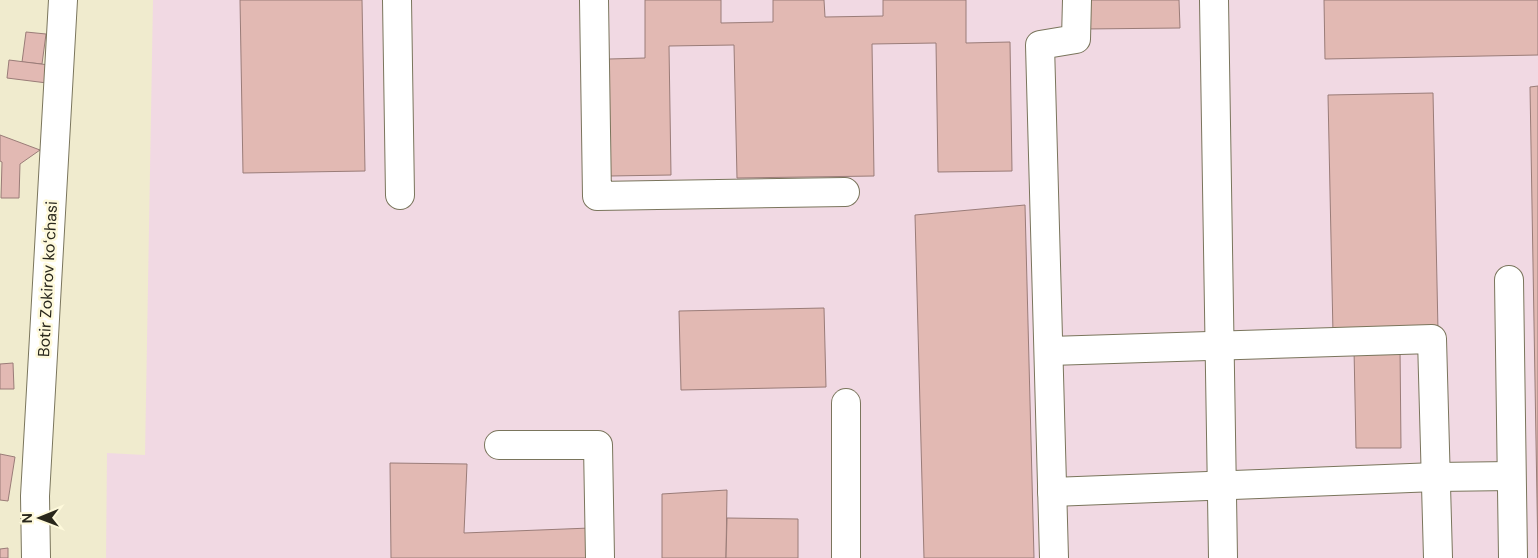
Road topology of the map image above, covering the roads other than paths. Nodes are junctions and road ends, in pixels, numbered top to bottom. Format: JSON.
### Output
{"nodes":[{"id":1,"x":63,"y":0,"type":"edge"},
{"id":2,"x":397,"y":0,"type":"edge"},
{"id":3,"x":594,"y":0,"type":"edge"},
{"id":4,"x":1077,"y":0,"type":"edge"},
{"id":5,"x":1214,"y":0,"type":"edge"},
{"id":6,"x":845,"y":192,"type":"dead end"},
{"id":7,"x":400,"y":195,"type":"dead end"},
{"id":8,"x":1509,"y":280,"type":"dead end"},
{"id":9,"x":1220,"y":345,"type":"junction"},
{"id":10,"x":1050,"y":351,"type":"junction"},
{"id":11,"x":846,"y":403,"type":"dead end"},
{"id":12,"x":499,"y":445,"type":"dead end"},
{"id":13,"x":1511,"y":476,"type":"junction"},
{"id":14,"x":1436,"y":477,"type":"junction"},
{"id":15,"x":1222,"y":486,"type":"junction"},
{"id":16,"x":1052,"y":492,"type":"junction"},
{"id":17,"x":36,"y":558,"type":"edge"},
{"id":18,"x":600,"y":558,"type":"edge"},
{"id":19,"x":846,"y":558,"type":"edge"},
{"id":20,"x":1054,"y":558,"type":"edge"},
{"id":21,"x":1223,"y":558,"type":"edge"},
{"id":22,"x":1438,"y":558,"type":"edge"},
{"id":23,"x":1513,"y":558,"type":"edge"}],
"edges":[{"from":1,"to":17,"type":"street","name":"Botir Zokirov koʻchasi"},
{"from":2,"to":7,"type":"street"},
{"from":3,"to":6,"type":"street"},
{"from":4,"to":10,"type":"street"},
{"from":5,"to":9,"type":"street"},
{"from":8,"to":13,"type":"street"},
{"from":9,"to":10,"type":"street"},
{"from":9,"to":14,"type":"street"},
{"from":9,"to":15,"type":"street"},
{"from":10,"to":16,"type":"street"},
{"from":11,"to":19,"type":"street"},
{"from":12,"to":18,"type":"street"},
{"from":13,"to":14,"type":"street"},
{"from":13,"to":23,"type":"street"},
{"from":14,"to":15,"type":"street"},
{"from":14,"to":22,"type":"street"},
{"from":15,"to":16,"type":"street"},
{"from":15,"to":21,"type":"street"},
{"from":16,"to":20,"type":"street"}]}
